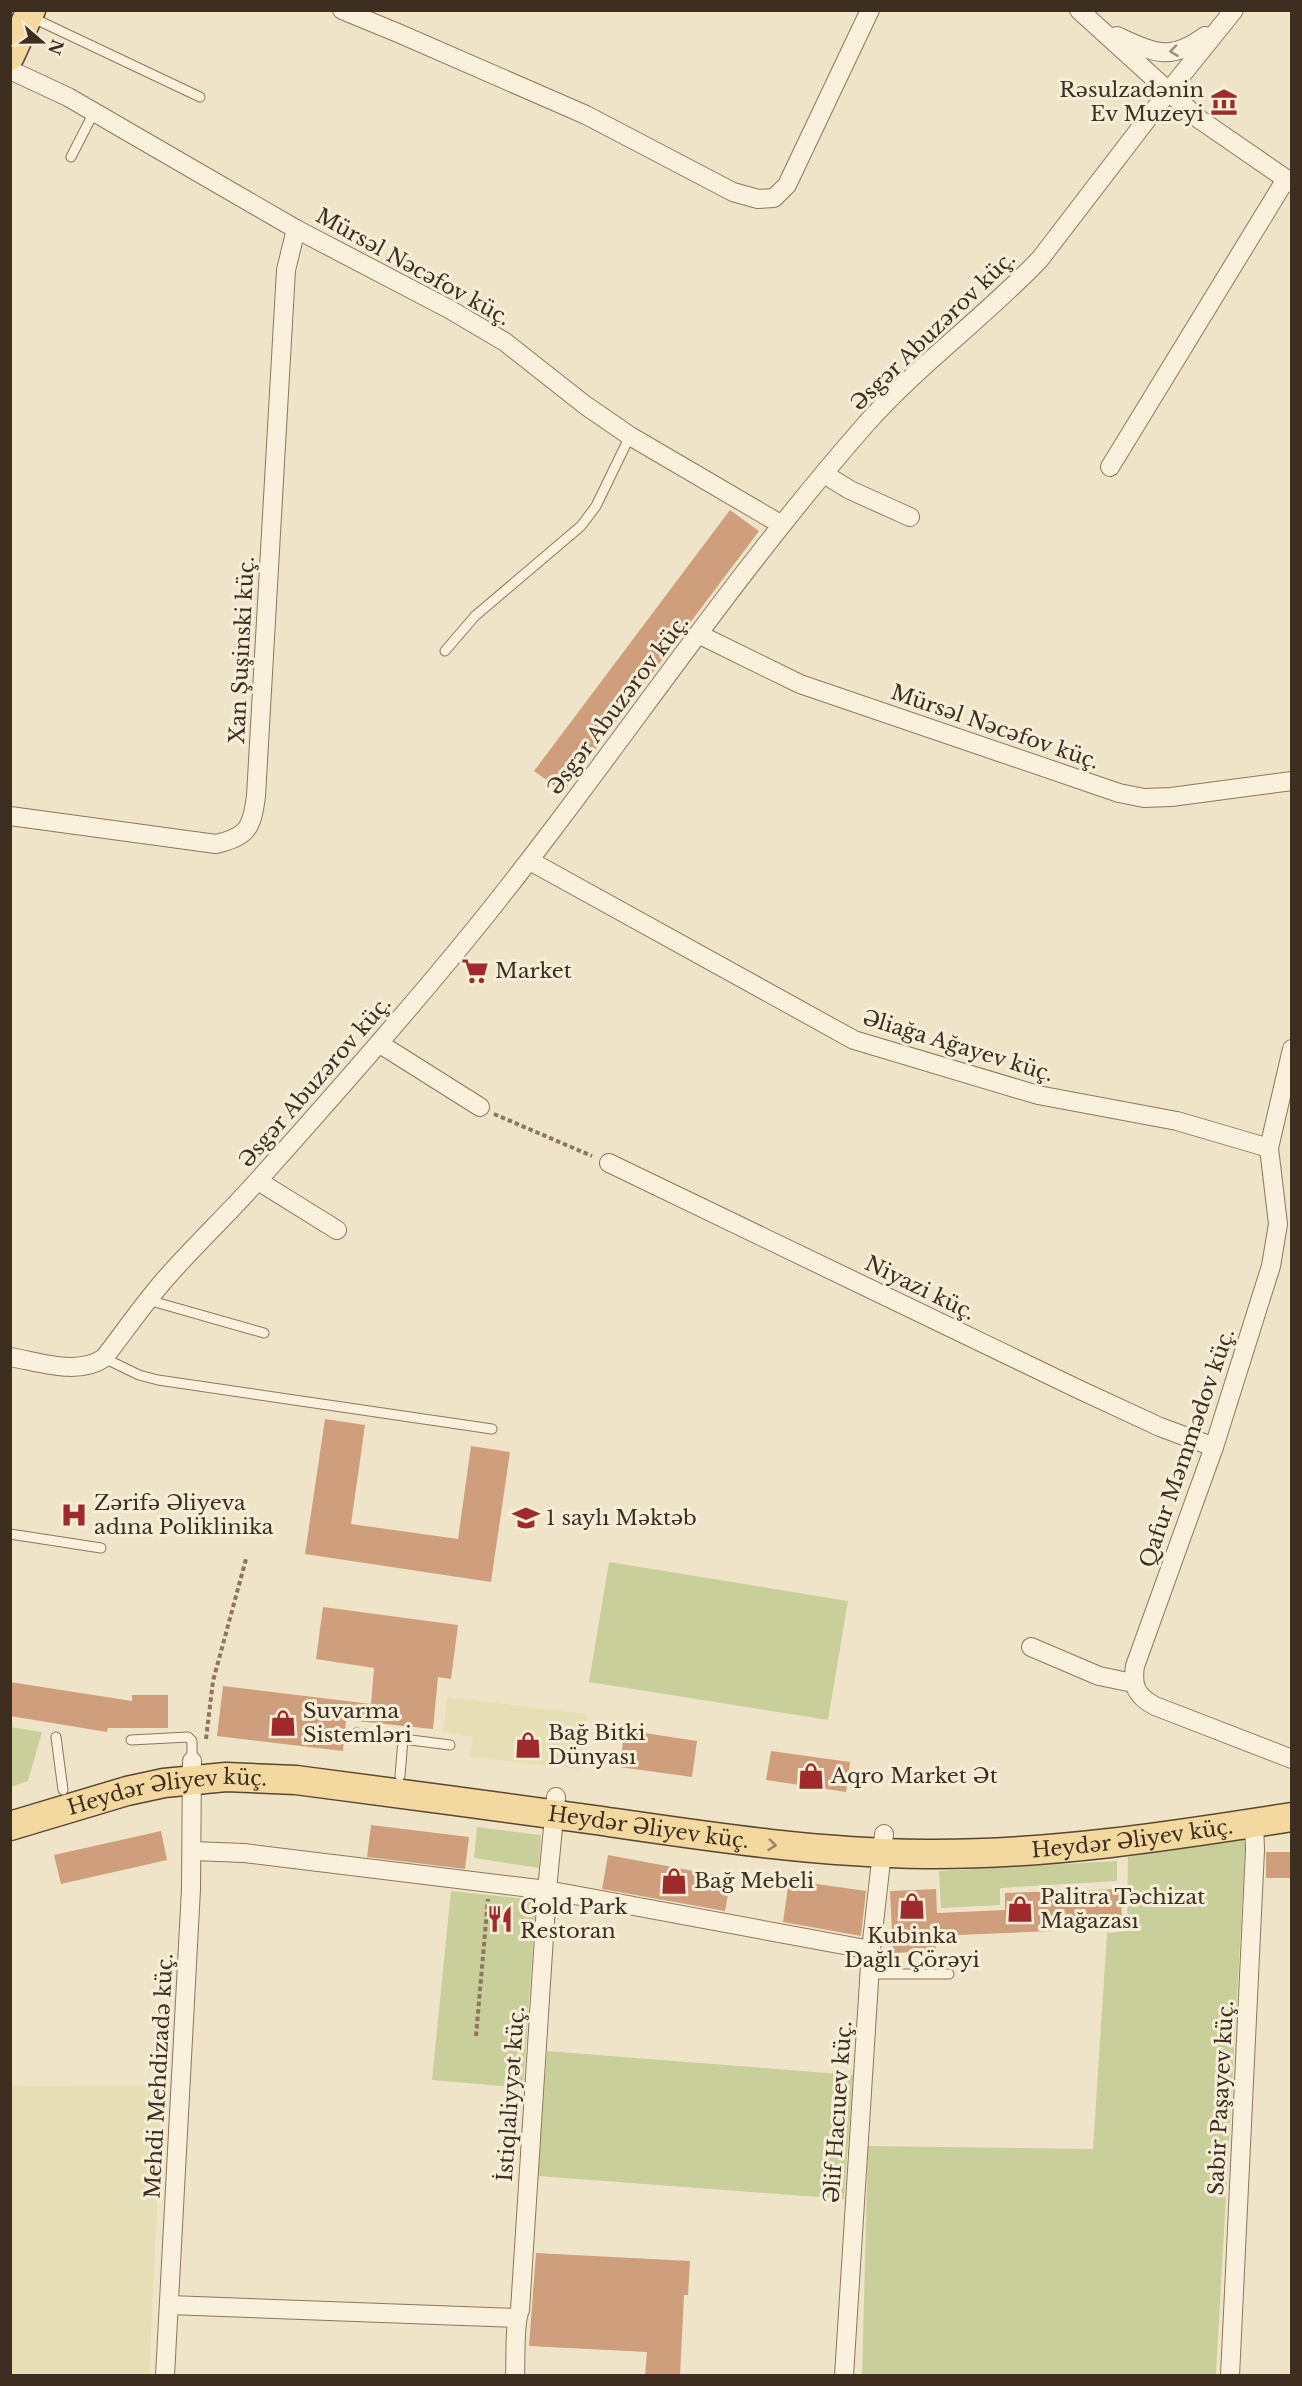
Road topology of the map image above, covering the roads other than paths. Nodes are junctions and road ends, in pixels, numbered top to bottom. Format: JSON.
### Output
{"nodes":[{"id":1,"x":342,"y":10,"type":"edge"},
{"id":2,"x":870,"y":10,"type":"edge"},
{"id":3,"x":1079,"y":10,"type":"edge"},
{"id":4,"x":30,"y":13,"type":"edge"},
{"id":5,"x":1229,"y":17,"type":"edge"},
{"id":6,"x":1101,"y":29,"type":"junction"},
{"id":7,"x":10,"y":56,"type":"edge"},
{"id":8,"x":10,"y":70,"type":"edge"},
{"id":9,"x":1168,"y":92,"type":"junction"},
{"id":10,"x":200,"y":97,"type":"dead end"},
{"id":11,"x":94,"y":112,"type":"junction"},
{"id":12,"x":72,"y":157,"type":"dead end"},
{"id":13,"x":1289,"y":181,"type":"edge"},
{"id":14,"x":296,"y":229,"type":"junction"},
{"id":15,"x":630,"y":436,"type":"junction"},
{"id":16,"x":1110,"y":467,"type":"dead end"},
{"id":17,"x":824,"y":474,"type":"junction"},
{"id":18,"x":910,"y":517,"type":"dead end"},
{"id":19,"x":782,"y":525,"type":"junction"},
{"id":20,"x":698,"y":634,"type":"junction"},
{"id":21,"x":445,"y":651,"type":"dead end"},
{"id":22,"x":1292,"y":781,"type":"edge"},
{"id":23,"x":10,"y":816,"type":"edge"},
{"id":24,"x":530,"y":861,"type":"junction"},
{"id":25,"x":380,"y":1044,"type":"junction"},
{"id":26,"x":1292,"y":1049,"type":"edge"},
{"id":27,"x":480,"y":1107,"type":"road end"},
{"id":28,"x":1269,"y":1148,"type":"junction"},
{"id":29,"x":609,"y":1163,"type":"road end"},
{"id":30,"x":258,"y":1181,"type":"junction"},
{"id":31,"x":1282,"y":1200,"type":"edge"},
{"id":32,"x":337,"y":1230,"type":"dead end"},
{"id":33,"x":148,"y":1300,"type":"junction"},
{"id":34,"x":264,"y":1333,"type":"dead end"},
{"id":35,"x":10,"y":1357,"type":"edge"},
{"id":36,"x":104,"y":1358,"type":"junction"},
{"id":37,"x":492,"y":1429,"type":"dead end"},
{"id":38,"x":1214,"y":1447,"type":"junction"},
{"id":39,"x":10,"y":1534,"type":"edge"},
{"id":40,"x":101,"y":1548,"type":"dead end"},
{"id":41,"x":1031,"y":1647,"type":"dead end"},
{"id":42,"x":1133,"y":1683,"type":"junction"},
{"id":43,"x":356,"y":1733,"type":"dead end"},
{"id":44,"x":56,"y":1737,"type":"dead end"},
{"id":45,"x":403,"y":1739,"type":"junction"},
{"id":46,"x":131,"y":1740,"type":"dead end"},
{"id":47,"x":450,"y":1745,"type":"dead end"},
{"id":48,"x":1292,"y":1759,"type":"edge"},
{"id":49,"x":196,"y":1767,"type":"junction"},
{"id":50,"x":400,"y":1776,"type":"junction"},
{"id":51,"x":63,"y":1790,"type":"junction"},
{"id":52,"x":1292,"y":1798,"type":"edge"},
{"id":53,"x":555,"y":1805,"type":"junction"},
{"id":54,"x":10,"y":1806,"type":"edge"},
{"id":55,"x":1292,"y":1817,"type":"edge"},
{"id":56,"x":1254,"y":1823,"type":"junction"},
{"id":57,"x":10,"y":1826,"type":"edge"},
{"id":58,"x":884,"y":1843,"type":"junction"},
{"id":59,"x":192,"y":1851,"type":"junction"},
{"id":60,"x":547,"y":1890,"type":"junction"},
{"id":61,"x":871,"y":1950,"type":"junction"},
{"id":62,"x":869,"y":1974,"type":"junction"},
{"id":63,"x":949,"y":1974,"type":"dead end"},
{"id":64,"x":169,"y":2305,"type":"junction"},
{"id":65,"x":516,"y":2318,"type":"junction"},
{"id":66,"x":165,"y":2376,"type":"edge"},
{"id":67,"x":515,"y":2376,"type":"edge"},
{"id":68,"x":844,"y":2376,"type":"edge"},
{"id":69,"x":1230,"y":2376,"type":"edge"}],
"edges":[{"from":1,"to":2,"type":"street"},
{"from":3,"to":6,"type":"street"},
{"from":4,"to":7,"type":"main road"},
{"from":4,"to":10,"type":"lane"},
{"from":5,"to":6,"type":"street","one_way":true},
{"from":5,"to":9,"type":"street","name":"Əsgər Abuzərov küç."},
{"from":6,"to":9,"type":"street"},
{"from":8,"to":11,"type":"street","name":"Mürsəl Nəcəfov küç."},
{"from":9,"to":13,"type":"street"},
{"from":9,"to":17,"type":"street","name":"Əsgər Abuzərov küç."},
{"from":11,"to":12,"type":"lane"},
{"from":11,"to":14,"type":"street","name":"Mürsəl Nəcəfov küç."},
{"from":13,"to":16,"type":"street"},
{"from":14,"to":15,"type":"street","name":"Mürsəl Nəcəfov küç."},
{"from":14,"to":23,"type":"street","name":"Xan Şuşinski küç."},
{"from":15,"to":19,"type":"street","name":"Mürsəl Nəcəfov küç."},
{"from":15,"to":21,"type":"lane"},
{"from":17,"to":18,"type":"street"},
{"from":17,"to":19,"type":"street","name":"Əsgər Abuzərov küç."},
{"from":19,"to":20,"type":"street","name":"Əsgər Abuzərov küç."},
{"from":20,"to":22,"type":"street","name":"Mürsəl Nəcəfov küç."},
{"from":20,"to":24,"type":"street","name":"Əsgər Abuzərov küç."},
{"from":24,"to":25,"type":"street","name":"Əsgər Abuzərov küç."},
{"from":24,"to":28,"type":"street","name":"Əliağa Ağayev küç."},
{"from":25,"to":27,"type":"street"},
{"from":25,"to":30,"type":"street","name":"Əsgər Abuzərov küç."},
{"from":26,"to":28,"type":"street","name":"Qafur Məmmədov küç."},
{"from":28,"to":31,"type":"street","name":"Qafur Məmmədov küç."},
{"from":29,"to":38,"type":"street","name":"Niyazi küç."},
{"from":30,"to":32,"type":"street"},
{"from":30,"to":33,"type":"street","name":"Əsgər Abuzərov küç."},
{"from":31,"to":38,"type":"street","name":"Qafur Məmmədov küç."},
{"from":33,"to":34,"type":"lane"},
{"from":33,"to":36,"type":"street","name":"Əsgər Abuzərov küç."},
{"from":35,"to":36,"type":"street"},
{"from":36,"to":37,"type":"lane"},
{"from":38,"to":42,"type":"street","name":"Qafur Məmmədov küç."},
{"from":39,"to":40,"type":"lane"},
{"from":41,"to":42,"type":"street"},
{"from":42,"to":48,"type":"street"},
{"from":43,"to":45,"type":"lane"},
{"from":44,"to":51,"type":"lane"},
{"from":45,"to":47,"type":"lane"},
{"from":45,"to":50,"type":"lane"},
{"from":46,"to":49,"type":"lane"},
{"from":49,"to":50,"type":"main road","name":"Heydər Əliyev küç."},
{"from":49,"to":51,"type":"main road","name":"Heydər Əliyev küç."},
{"from":49,"to":53,"type":"main road","name":"Heydər Əliyev küç."},
{"from":49,"to":57,"type":"main road","name":"Heydər Əliyev küç."},
{"from":49,"to":59,"type":"street","name":"Mehdi Mehdizadə küç."},
{"from":50,"to":53,"type":"main road","name":"Heydər Əliyev küç."},
{"from":51,"to":54,"type":"main road","name":"Heydər Əliyev küç."},
{"from":52,"to":58,"type":"main road","name":"Heydər Əliyev küç."},
{"from":53,"to":58,"type":"main road","name":"Heydər Əliyev küç."},
{"from":53,"to":60,"type":"street","name":"İstiqlaliyyət küç."},
{"from":55,"to":56,"type":"main road","name":"Heydər Əliyev küç."},
{"from":56,"to":58,"type":"main road","name":"Heydər Əliyev küç."},
{"from":56,"to":69,"type":"street","name":"Sabir Paşayev küç."},
{"from":58,"to":61,"type":"street","name":"Əlif Hacıuev küç."},
{"from":59,"to":60,"type":"street"},
{"from":59,"to":64,"type":"street","name":"Mehdi Mehdizadə küç."},
{"from":60,"to":61,"type":"street"},
{"from":60,"to":65,"type":"street","name":"İstiqlaliyyət küç."},
{"from":61,"to":62,"type":"street","name":"Əlif Hacıuev küç."},
{"from":62,"to":63,"type":"lane"},
{"from":62,"to":68,"type":"street","name":"Əlif Hacıuev küç."},
{"from":64,"to":65,"type":"street"},
{"from":64,"to":66,"type":"street","name":"Mehdi Mehdizadə küç."},
{"from":65,"to":67,"type":"street","name":"İstiqlaliyyət küç."}]}
